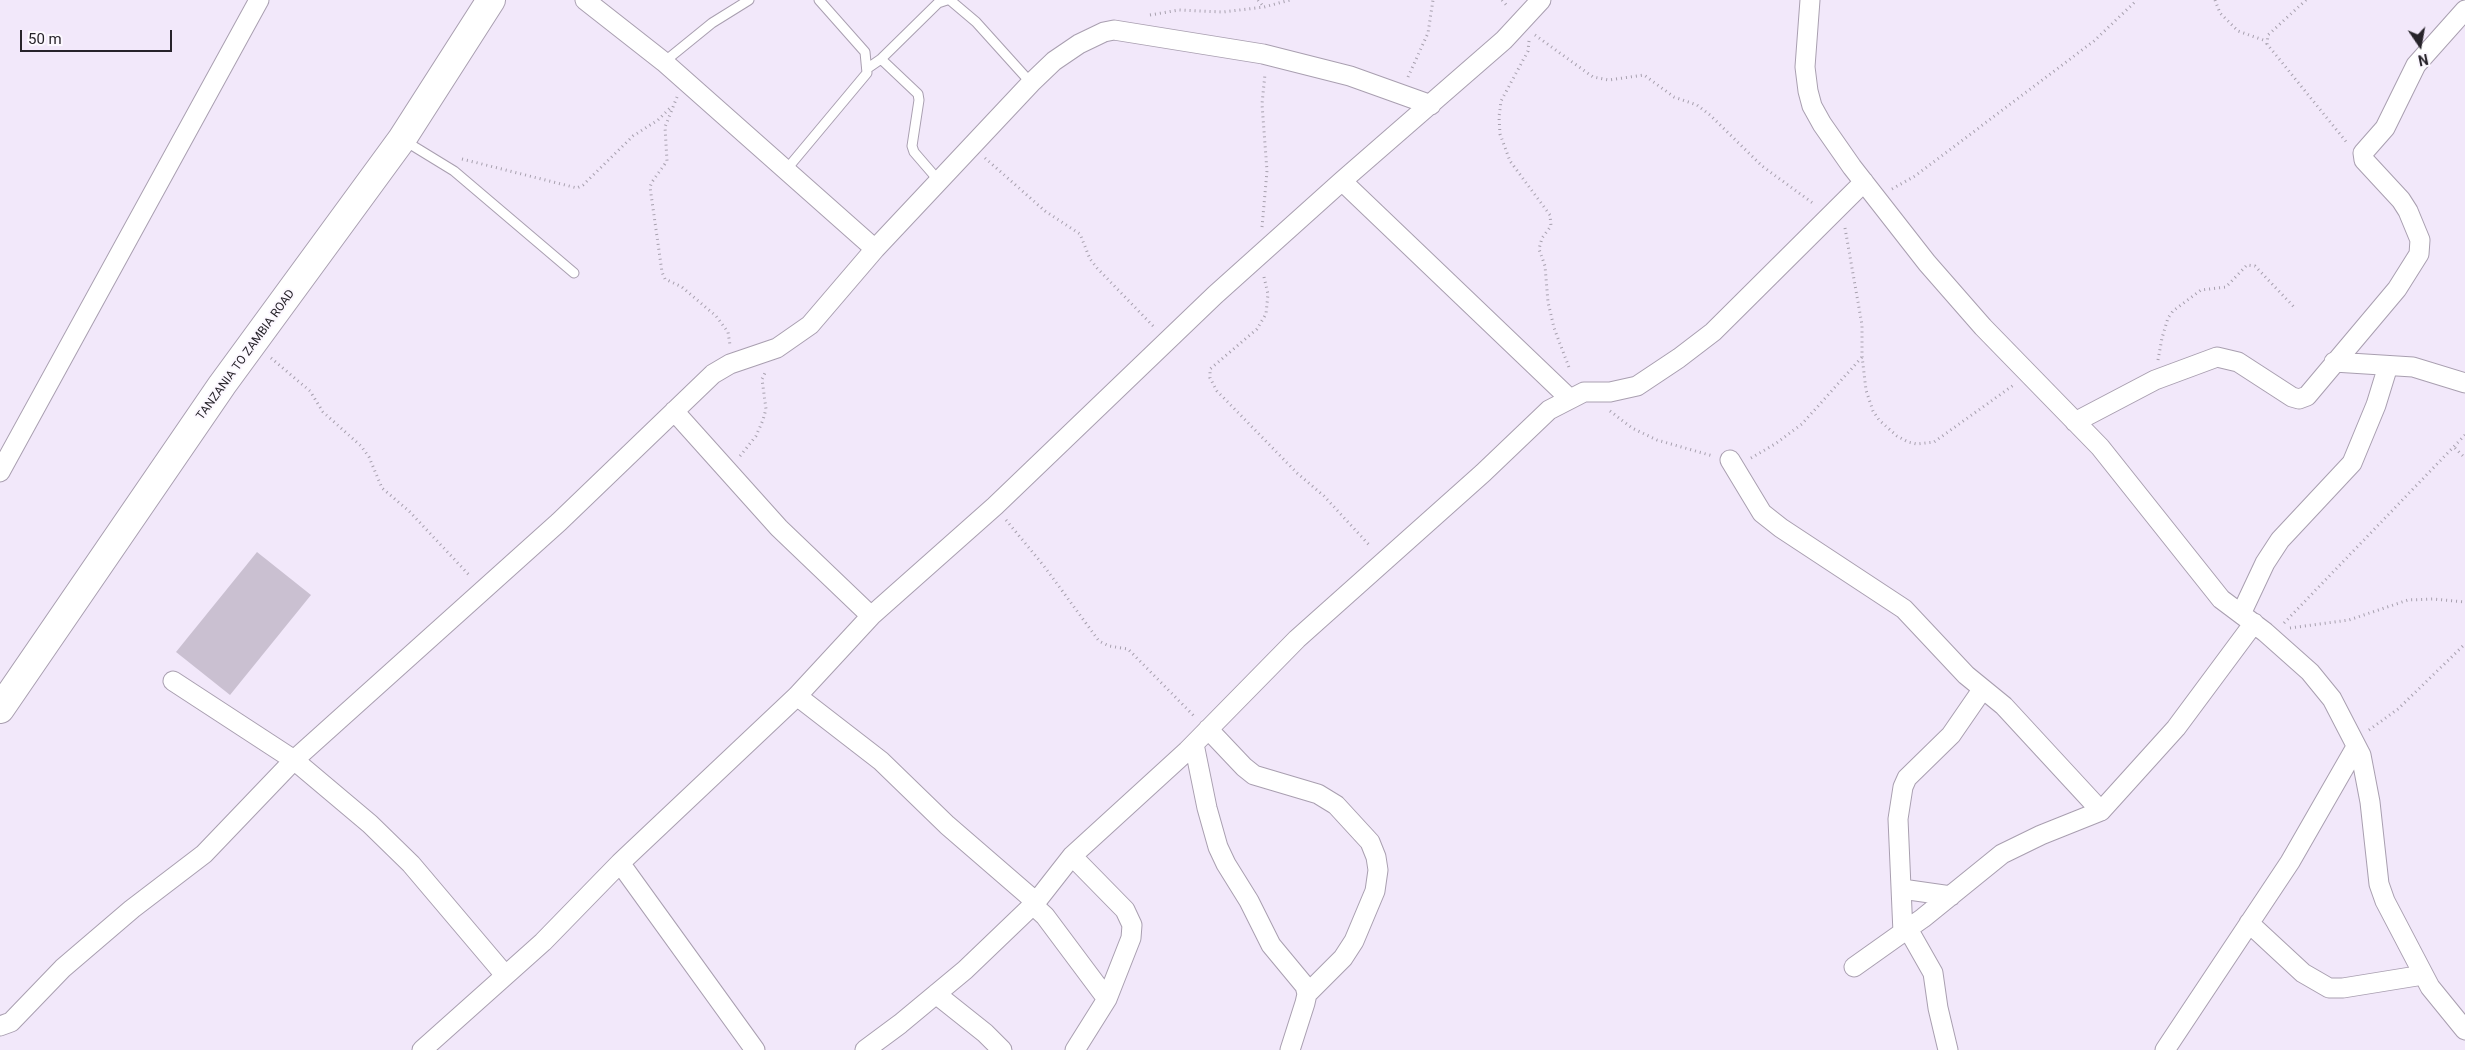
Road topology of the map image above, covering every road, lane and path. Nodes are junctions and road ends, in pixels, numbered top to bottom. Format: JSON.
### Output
{"nodes":[{"id":1,"x":259,"y":0,"type":"edge"},
{"id":2,"x":491,"y":0,"type":"edge"},
{"id":3,"x":585,"y":0,"type":"edge"},
{"id":4,"x":749,"y":0,"type":"edge"},
{"id":5,"x":819,"y":0,"type":"edge"},
{"id":6,"x":949,"y":0,"type":"edge"},
{"id":7,"x":1258,"y":0,"type":"edge"},
{"id":8,"x":1290,"y":0,"type":"edge"},
{"id":9,"x":1434,"y":0,"type":"edge"},
{"id":10,"x":1541,"y":0,"type":"edge"},
{"id":11,"x":1810,"y":0,"type":"edge"},
{"id":12,"x":2137,"y":0,"type":"edge"},
{"id":13,"x":2215,"y":0,"type":"edge"},
{"id":14,"x":2306,"y":0,"type":"edge"},
{"id":15,"x":1264,"y":7,"type":"junction"},
{"id":16,"x":2465,"y":10,"type":"edge"},
{"id":17,"x":1145,"y":16,"type":"dead end"},
{"id":18,"x":1525,"y":27,"type":"junction"},
{"id":19,"x":2266,"y":41,"type":"junction"},
{"id":20,"x":1262,"y":54,"type":"junction"},
{"id":21,"x":881,"y":59,"type":"junction"},
{"id":22,"x":664,"y":62,"type":"junction"},
{"id":23,"x":868,"y":68,"type":"junction"},
{"id":24,"x":684,"y":80,"type":"junction"},
{"id":25,"x":1031,"y":83,"type":"junction"},
{"id":26,"x":1402,"y":94,"type":"junction"},
{"id":27,"x":674,"y":105,"type":"junction"},
{"id":28,"x":1430,"y":105,"type":"junction"},
{"id":29,"x":402,"y":140,"type":"junction"},
{"id":30,"x":969,"y":149,"type":"junction"},
{"id":31,"x":2363,"y":158,"type":"junction"},
{"id":32,"x":441,"y":162,"type":"junction"},
{"id":33,"x":786,"y":170,"type":"junction"},
{"id":34,"x":940,"y":181,"type":"junction"},
{"id":35,"x":1342,"y":181,"type":"junction"},
{"id":36,"x":1864,"y":182,"type":"junction"},
{"id":37,"x":1876,"y":197,"type":"junction"},
{"id":38,"x":1841,"y":204,"type":"junction"},
{"id":39,"x":875,"y":248,"type":"junction"},
{"id":40,"x":1259,"y":255,"type":"junction"},
{"id":41,"x":574,"y":274,"type":"dead end"},
{"id":42,"x":2294,"y":307,"type":"dead end"},
{"id":43,"x":1168,"y":340,"type":"junction"},
{"id":44,"x":253,"y":343,"type":"junction"},
{"id":45,"x":777,"y":348,"type":"junction"},
{"id":46,"x":1862,"y":356,"type":"junction"},
{"id":47,"x":2334,"y":362,"type":"junction"},
{"id":48,"x":2388,"y":366,"type":"junction"},
{"id":49,"x":713,"y":374,"type":"junction"},
{"id":50,"x":2028,"y":374,"type":"junction"},
{"id":51,"x":2155,"y":380,"type":"junction"},
{"id":52,"x":2465,"y":384,"type":"edge"},
{"id":53,"x":1577,"y":395,"type":"junction"},
{"id":54,"x":674,"y":412,"type":"junction"},
{"id":55,"x":2075,"y":422,"type":"junction"},
{"id":56,"x":2465,"y":435,"type":"edge"},
{"id":57,"x":2454,"y":448,"type":"junction"},
{"id":58,"x":2465,"y":458,"type":"edge"},
{"id":59,"x":1730,"y":460,"type":"junction"},
{"id":60,"x":0,"y":472,"type":"edge"},
{"id":61,"x":734,"y":478,"type":"junction"},
{"id":62,"x":994,"y":506,"type":"junction"},
{"id":63,"x":1383,"y":561,"type":"junction"},
{"id":64,"x":483,"y":589,"type":"junction"},
{"id":65,"x":2465,"y":602,"type":"edge"},
{"id":66,"x":871,"y":616,"type":"junction"},
{"id":67,"x":2259,"y":625,"type":"junction"},
{"id":68,"x":2465,"y":644,"type":"edge"},
{"id":69,"x":173,"y":681,"type":"dead end"},
{"id":70,"x":1982,"y":690,"type":"junction"},
{"id":71,"x":797,"y":696,"type":"junction"},
{"id":72,"x":0,"y":710,"type":"edge"},
{"id":73,"x":1208,"y":730,"type":"junction"},
{"id":74,"x":1194,"y":744,"type":"junction"},
{"id":75,"x":2355,"y":744,"type":"junction"},
{"id":76,"x":294,"y":760,"type":"junction"},
{"id":77,"x":2101,"y":812,"type":"junction"},
{"id":78,"x":1072,"y":856,"type":"junction"},
{"id":79,"x":620,"y":864,"type":"junction"},
{"id":80,"x":1902,"y":889,"type":"junction"},
{"id":81,"x":1951,"y":896,"type":"junction"},
{"id":82,"x":1035,"y":903,"type":"junction"},
{"id":83,"x":2249,"y":923,"type":"junction"},
{"id":84,"x":1906,"y":931,"type":"junction"},
{"id":85,"x":1854,"y":967,"type":"dead end"},
{"id":86,"x":505,"y":975,"type":"junction"},
{"id":87,"x":2423,"y":975,"type":"junction"},
{"id":88,"x":936,"y":994,"type":"junction"},
{"id":89,"x":1307,"y":994,"type":"junction"},
{"id":90,"x":1107,"y":999,"type":"junction"},
{"id":91,"x":0,"y":1026,"type":"edge"},
{"id":92,"x":2465,"y":1030,"type":"edge"},
{"id":93,"x":422,"y":1050,"type":"edge"},
{"id":94,"x":755,"y":1050,"type":"edge"},
{"id":95,"x":865,"y":1050,"type":"edge"},
{"id":96,"x":1002,"y":1050,"type":"edge"},
{"id":97,"x":1075,"y":1050,"type":"edge"},
{"id":98,"x":1290,"y":1050,"type":"edge"},
{"id":99,"x":1948,"y":1050,"type":"edge"},
{"id":100,"x":2165,"y":1050,"type":"edge"}],
"edges":[{"from":1,"to":60,"type":"street"},
{"from":2,"to":29,"type":"highway","name":"TANZANIA TO ZAMBIA ROAD"},
{"from":3,"to":22,"type":"street"},
{"from":4,"to":22,"type":"lane"},
{"from":5,"to":23,"type":"lane"},
{"from":6,"to":21,"type":"lane"},
{"from":6,"to":25,"type":"lane"},
{"from":7,"to":15,"type":"path"},
{"from":8,"to":15,"type":"path"},
{"from":9,"to":26,"type":"path"},
{"from":10,"to":18,"type":"street"},
{"from":11,"to":36,"type":"street"},
{"from":12,"to":37,"type":"path"},
{"from":13,"to":19,"type":"path"},
{"from":14,"to":19,"type":"path"},
{"from":15,"to":17,"type":"path"},
{"from":16,"to":31,"type":"street"},
{"from":18,"to":28,"type":"street"},
{"from":18,"to":38,"type":"path"},
{"from":18,"to":53,"type":"path"},
{"from":19,"to":31,"type":"path"},
{"from":20,"to":25,"type":"street"},
{"from":20,"to":26,"type":"street"},
{"from":20,"to":40,"type":"path"},
{"from":21,"to":23,"type":"lane"},
{"from":21,"to":34,"type":"lane"},
{"from":22,"to":24,"type":"street"},
{"from":23,"to":33,"type":"lane"},
{"from":24,"to":27,"type":"path"},
{"from":24,"to":33,"type":"street"},
{"from":25,"to":30,"type":"street"},
{"from":26,"to":28,"type":"street"},
{"from":27,"to":32,"type":"path"},
{"from":27,"to":49,"type":"path"},
{"from":28,"to":35,"type":"street"},
{"from":29,"to":32,"type":"lane"},
{"from":29,"to":44,"type":"highway","name":"TANZANIA TO ZAMBIA ROAD"},
{"from":30,"to":34,"type":"street"},
{"from":30,"to":43,"type":"path"},
{"from":31,"to":47,"type":"street"},
{"from":32,"to":41,"type":"lane"},
{"from":33,"to":39,"type":"street"},
{"from":34,"to":39,"type":"street"},
{"from":35,"to":40,"type":"street"},
{"from":35,"to":53,"type":"street"},
{"from":36,"to":37,"type":"street"},
{"from":36,"to":38,"type":"street"},
{"from":37,"to":50,"type":"street"},
{"from":38,"to":46,"type":"path"},
{"from":38,"to":53,"type":"street"},
{"from":39,"to":45,"type":"street"},
{"from":40,"to":43,"type":"street"},
{"from":40,"to":63,"type":"path"},
{"from":42,"to":51,"type":"path"},
{"from":43,"to":62,"type":"street"},
{"from":44,"to":64,"type":"path"},
{"from":44,"to":72,"type":"highway","name":"TANZANIA TO ZAMBIA ROAD"},
{"from":45,"to":49,"type":"street"},
{"from":45,"to":61,"type":"path"},
{"from":46,"to":50,"type":"path"},
{"from":46,"to":59,"type":"path"},
{"from":47,"to":48,"type":"street"},
{"from":47,"to":51,"type":"street"},
{"from":48,"to":52,"type":"street"},
{"from":48,"to":67,"type":"street"},
{"from":49,"to":54,"type":"street"},
{"from":50,"to":55,"type":"street"},
{"from":51,"to":55,"type":"street"},
{"from":53,"to":59,"type":"path"},
{"from":53,"to":63,"type":"street"},
{"from":54,"to":61,"type":"street"},
{"from":54,"to":64,"type":"street"},
{"from":55,"to":67,"type":"street"},
{"from":56,"to":57,"type":"path"},
{"from":57,"to":58,"type":"path"},
{"from":57,"to":67,"type":"path"},
{"from":59,"to":70,"type":"street"},
{"from":61,"to":66,"type":"street"},
{"from":62,"to":66,"type":"street"},
{"from":62,"to":73,"type":"path"},
{"from":63,"to":73,"type":"street"},
{"from":64,"to":76,"type":"street"},
{"from":65,"to":67,"type":"path"},
{"from":66,"to":71,"type":"street"},
{"from":67,"to":75,"type":"street"},
{"from":67,"to":77,"type":"street"},
{"from":68,"to":75,"type":"path"},
{"from":69,"to":76,"type":"street"},
{"from":70,"to":77,"type":"street"},
{"from":70,"to":80,"type":"street"},
{"from":71,"to":79,"type":"street"},
{"from":71,"to":82,"type":"street"},
{"from":73,"to":74,"type":"street"},
{"from":73,"to":89,"type":"street"},
{"from":74,"to":78,"type":"street"},
{"from":74,"to":89,"type":"street"},
{"from":75,"to":83,"type":"street"},
{"from":75,"to":87,"type":"street"},
{"from":76,"to":86,"type":"street"},
{"from":76,"to":91,"type":"street"},
{"from":77,"to":81,"type":"street"},
{"from":78,"to":82,"type":"street"},
{"from":78,"to":90,"type":"street"},
{"from":79,"to":86,"type":"street"},
{"from":79,"to":94,"type":"street"},
{"from":80,"to":81,"type":"street"},
{"from":80,"to":84,"type":"street"},
{"from":81,"to":84,"type":"street"},
{"from":82,"to":88,"type":"street"},
{"from":82,"to":90,"type":"street"},
{"from":83,"to":87,"type":"street"},
{"from":83,"to":100,"type":"street"},
{"from":84,"to":85,"type":"street"},
{"from":84,"to":99,"type":"street"},
{"from":86,"to":93,"type":"street"},
{"from":87,"to":92,"type":"street"},
{"from":88,"to":95,"type":"street"},
{"from":88,"to":96,"type":"street"},
{"from":89,"to":98,"type":"street"},
{"from":90,"to":97,"type":"street"}]}
